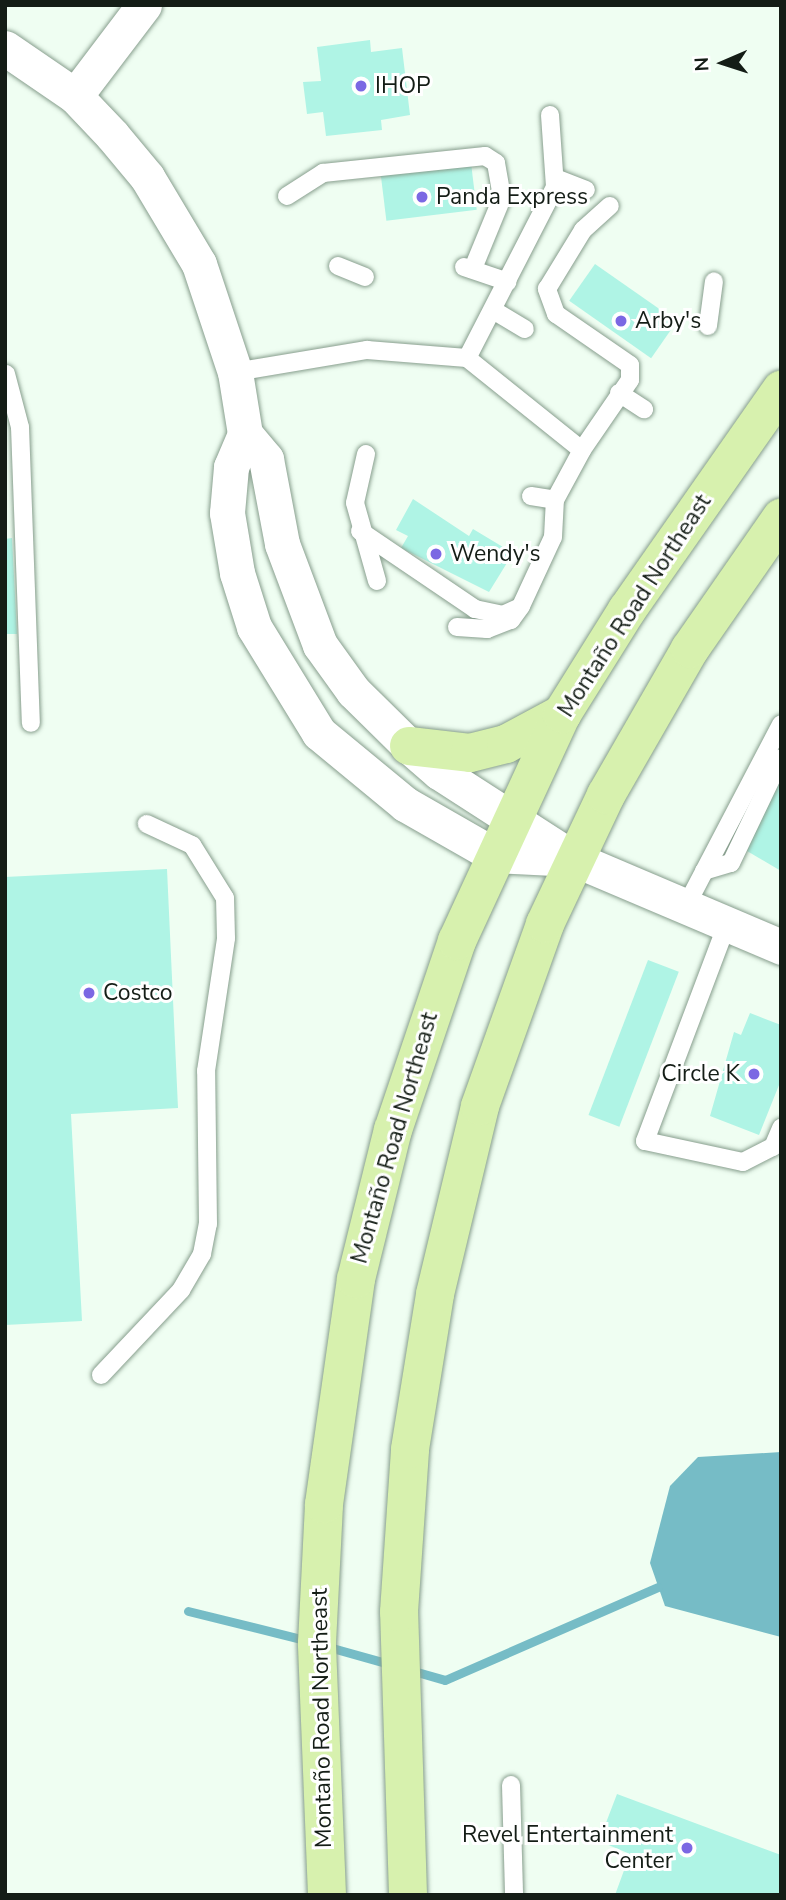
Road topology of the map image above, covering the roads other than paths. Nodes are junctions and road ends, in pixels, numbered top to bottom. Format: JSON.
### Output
{"nodes":[{"id":1,"x":144,"y":5,"type":"edge"},
{"id":2,"x":5,"y":48,"type":"edge"},
{"id":3,"x":75,"y":96,"type":"junction"},
{"id":4,"x":551,"y":115,"type":"dead end"},
{"id":5,"x":555,"y":178,"type":"junction"},
{"id":6,"x":586,"y":190,"type":"dead end"},
{"id":7,"x":288,"y":196,"type":"dead end"},
{"id":8,"x":610,"y":206,"type":"dead end"},
{"id":9,"x":338,"y":265,"type":"dead end"},
{"id":10,"x":365,"y":277,"type":"dead end"},
{"id":11,"x":714,"y":281,"type":"dead end"},
{"id":12,"x":508,"y":282,"type":"junction"},
{"id":13,"x":493,"y":310,"type":"junction"},
{"id":14,"x":708,"y":327,"type":"dead end"},
{"id":15,"x":525,"y":329,"type":"dead end"},
{"id":16,"x":467,"y":358,"type":"junction"},
{"id":17,"x":235,"y":372,"type":"junction"},
{"id":18,"x":6,"y":373,"type":"edge"},
{"id":19,"x":781,"y":390,"type":"edge"},
{"id":20,"x":619,"y":393,"type":"junction"},
{"id":21,"x":644,"y":409,"type":"dead end"},
{"id":22,"x":245,"y":434,"type":"junction"},
{"id":23,"x":582,"y":450,"type":"junction"},
{"id":24,"x":366,"y":454,"type":"dead end"},
{"id":25,"x":531,"y":496,"type":"dead end"},
{"id":26,"x":555,"y":500,"type":"junction"},
{"id":27,"x":781,"y":518,"type":"edge"},
{"id":28,"x":360,"y":531,"type":"junction"},
{"id":29,"x":377,"y":581,"type":"dead end"},
{"id":30,"x":521,"y":606,"type":"junction"},
{"id":31,"x":457,"y":627,"type":"dead end"},
{"id":32,"x":562,"y":714,"type":"junction"},
{"id":33,"x":31,"y":723,"type":"dead end"},
{"id":34,"x":781,"y":724,"type":"edge"},
{"id":35,"x":409,"y":746,"type":"junction"},
{"id":36,"x":781,"y":758,"type":"edge"},
{"id":37,"x":512,"y":814,"type":"junction"},
{"id":38,"x":147,"y":824,"type":"dead end"},
{"id":39,"x":494,"y":855,"type":"junction"},
{"id":40,"x":574,"y":859,"type":"junction"},
{"id":41,"x":704,"y":870,"type":"junction"},
{"id":42,"x":686,"y":906,"type":"junction"},
{"id":43,"x":727,"y":924,"type":"junction"},
{"id":44,"x":781,"y":947,"type":"edge"},
{"id":45,"x":781,"y":1128,"type":"edge"},
{"id":46,"x":101,"y":1375,"type":"dead end"},
{"id":47,"x":511,"y":1785,"type":"dead end"},
{"id":48,"x":327,"y":1895,"type":"edge"},
{"id":49,"x":408,"y":1895,"type":"edge"},
{"id":50,"x":514,"y":1895,"type":"edge"}],
"edges":[{"from":1,"to":3,"type":"street"},
{"from":2,"to":3,"type":"street"},
{"from":3,"to":17,"type":"street"},
{"from":4,"to":5,"type":"lane"},
{"from":5,"to":6,"type":"lane"},
{"from":5,"to":12,"type":"lane"},
{"from":7,"to":12,"type":"lane"},
{"from":8,"to":20,"type":"lane"},
{"from":9,"to":10,"type":"lane"},
{"from":11,"to":14,"type":"lane"},
{"from":12,"to":13,"type":"lane"},
{"from":13,"to":15,"type":"lane"},
{"from":13,"to":16,"type":"lane"},
{"from":16,"to":17,"type":"lane"},
{"from":16,"to":23,"type":"lane"},
{"from":17,"to":22,"type":"street"},
{"from":18,"to":33,"type":"lane"},
{"from":19,"to":32,"type":"main road","name":"Montaño Road Northeast"},
{"from":20,"to":21,"type":"lane"},
{"from":20,"to":23,"type":"lane"},
{"from":22,"to":35,"type":"street"},
{"from":22,"to":39,"type":"street"},
{"from":23,"to":26,"type":"lane"},
{"from":24,"to":28,"type":"lane"},
{"from":25,"to":26,"type":"lane"},
{"from":26,"to":30,"type":"lane"},
{"from":27,"to":40,"type":"main road"},
{"from":28,"to":29,"type":"lane"},
{"from":28,"to":30,"type":"lane"},
{"from":30,"to":31,"type":"lane"},
{"from":32,"to":35,"type":"main road"},
{"from":32,"to":37,"type":"main road","name":"Montaño Road Northeast"},
{"from":34,"to":41,"type":"lane"},
{"from":35,"to":37,"type":"street"},
{"from":36,"to":41,"type":"lane"},
{"from":37,"to":39,"type":"main road","name":"Montaño Road Northeast"},
{"from":37,"to":40,"type":"street"},
{"from":38,"to":46,"type":"lane"},
{"from":39,"to":40,"type":"street"},
{"from":39,"to":48,"type":"main road","name":"Montaño Road Northeast"},
{"from":40,"to":42,"type":"street"},
{"from":40,"to":49,"type":"main road"},
{"from":41,"to":42,"type":"lane"},
{"from":42,"to":43,"type":"street"},
{"from":43,"to":44,"type":"street"},
{"from":43,"to":45,"type":"lane"},
{"from":47,"to":50,"type":"lane"}]}
